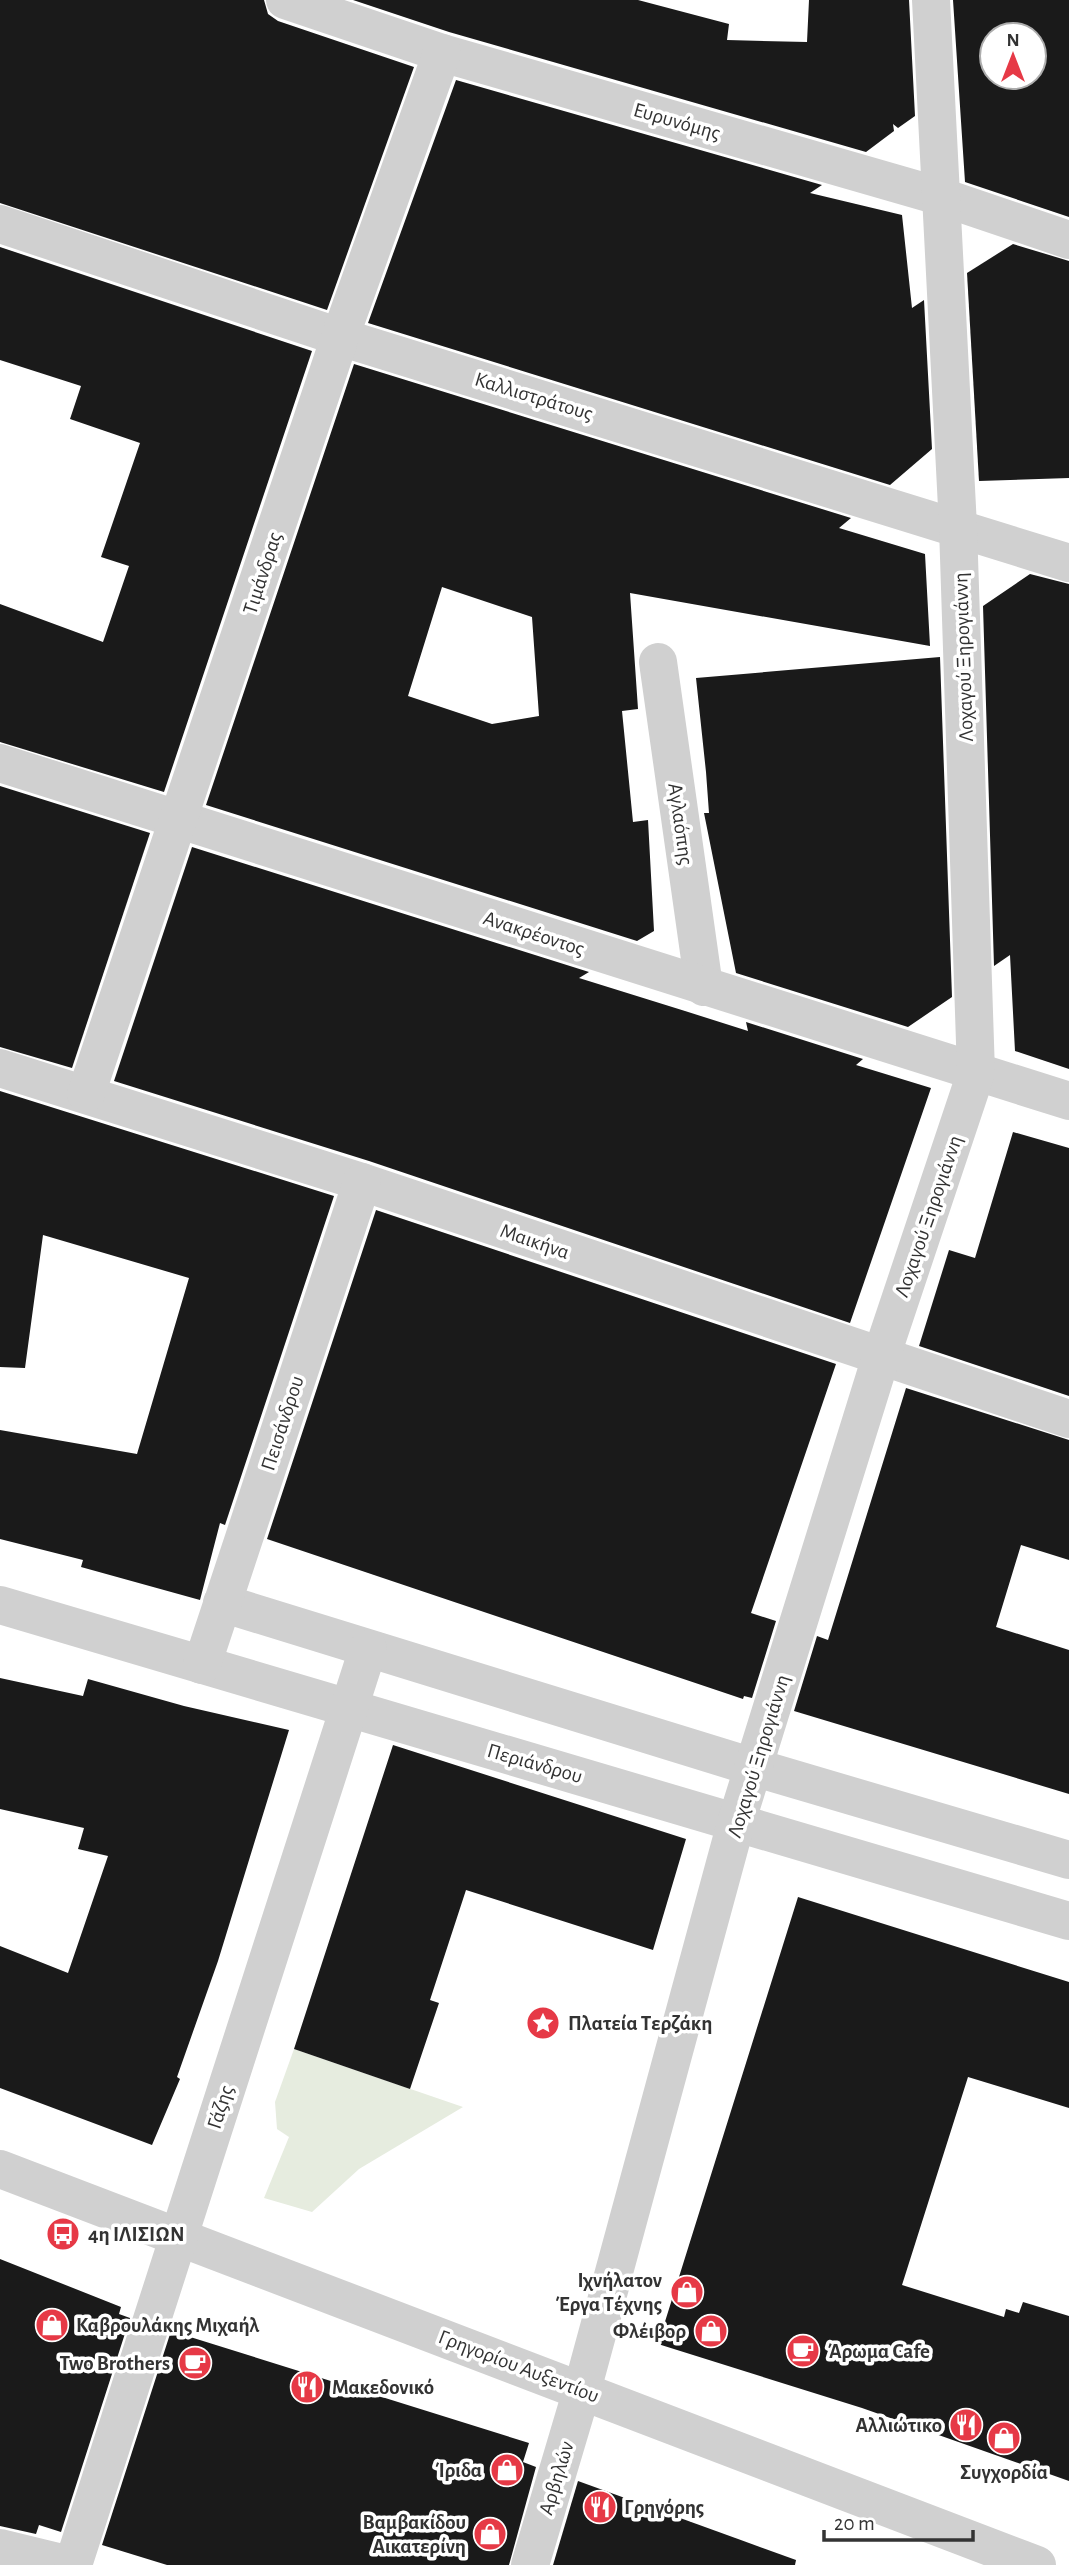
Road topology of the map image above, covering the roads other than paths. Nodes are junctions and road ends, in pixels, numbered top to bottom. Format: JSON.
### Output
{"nodes":[{"id":1,"x":285,"y":0,"type":"edge"},
{"id":2,"x":931,"y":0,"type":"edge"},
{"id":3,"x":442,"y":53,"type":"junction"},
{"id":4,"x":939,"y":196,"type":"junction"},
{"id":5,"x":0,"y":224,"type":"edge"},
{"id":6,"x":1069,"y":240,"type":"edge"},
{"id":7,"x":340,"y":337,"type":"junction"},
{"id":8,"x":958,"y":527,"type":"junction"},
{"id":9,"x":1069,"y":563,"type":"edge"},
{"id":10,"x":658,"y":662,"type":"dead end"},
{"id":11,"x":0,"y":763,"type":"edge"},
{"id":12,"x":180,"y":822,"type":"junction"},
{"id":13,"x":704,"y":987,"type":"junction"},
{"id":14,"x":0,"y":1068,"type":"edge"},
{"id":15,"x":976,"y":1073,"type":"junction"},
{"id":16,"x":86,"y":1094,"type":"junction"},
{"id":17,"x":1069,"y":1101,"type":"edge"},
{"id":18,"x":362,"y":1182,"type":"junction"},
{"id":19,"x":881,"y":1357,"type":"junction"},
{"id":20,"x":1069,"y":1419,"type":"edge"},
{"id":21,"x":222,"y":1604,"type":"junction"},
{"id":22,"x":0,"y":1605,"type":"edge"},
{"id":23,"x":368,"y":1649,"type":"junction"},
{"id":24,"x":202,"y":1665,"type":"junction"},
{"id":25,"x":351,"y":1709,"type":"junction"},
{"id":26,"x":753,"y":1767,"type":"junction"},
{"id":27,"x":736,"y":1823,"type":"junction"},
{"id":28,"x":1069,"y":1860,"type":"edge"},
{"id":29,"x":1069,"y":1921,"type":"edge"},
{"id":30,"x":0,"y":2169,"type":"edge"},
{"id":31,"x":178,"y":2236,"type":"junction"},
{"id":32,"x":583,"y":2390,"type":"junction"},
{"id":33,"x":0,"y":2548,"type":"edge"},
{"id":34,"x":72,"y":2565,"type":"edge"},
{"id":35,"x":530,"y":2565,"type":"edge"},
{"id":36,"x":1037,"y":2565,"type":"edge"}],
"edges":[{"from":1,"to":3,"type":"street","name":"Ευρυνόμης"},
{"from":2,"to":4,"type":"street","name":"Λοχαγού Ξηρογιάννη"},
{"from":3,"to":4,"type":"street","name":"Ευρυνόμης"},
{"from":3,"to":7,"type":"street","name":"Τιμάνδρας"},
{"from":4,"to":6,"type":"street","name":"Ευρυνόμης"},
{"from":4,"to":8,"type":"street","name":"Λοχαγού Ξηρογιάννη"},
{"from":5,"to":7,"type":"street","name":"Καλλιστράτους"},
{"from":7,"to":8,"type":"street","name":"Καλλιστράτους"},
{"from":7,"to":12,"type":"street","name":"Τιμάνδρας"},
{"from":8,"to":9,"type":"street","name":"Καλλιστράτους"},
{"from":8,"to":15,"type":"street","name":"Λοχαγού Ξηρογιάννη"},
{"from":10,"to":13,"type":"street","name":"Αγλαόπης"},
{"from":11,"to":12,"type":"street","name":"Ανακρέοντος"},
{"from":12,"to":13,"type":"street","name":"Ανακρέοντος"},
{"from":12,"to":16,"type":"street","name":"Τιμάνδρας"},
{"from":13,"to":15,"type":"street","name":"Ανακρέοντος"},
{"from":14,"to":16,"type":"street","name":"Μαικήνα"},
{"from":15,"to":17,"type":"street","name":"Ανακρέοντος"},
{"from":15,"to":19,"type":"street","name":"Λοχαγού Ξηρογιάννη"},
{"from":16,"to":18,"type":"street","name":"Μαικήνα"},
{"from":18,"to":19,"type":"street","name":"Μαικήνα"},
{"from":18,"to":21,"type":"street","name":"Πεισάνδρου"},
{"from":19,"to":20,"type":"street","name":"Μαικήνα"},
{"from":19,"to":26,"type":"street","name":"Λοχαγού Ξηρογιάννη"},
{"from":21,"to":23,"type":"street"},
{"from":21,"to":24,"type":"street","name":"Πεισάνδρου"},
{"from":22,"to":24,"type":"street","name":"Περιάνδρου"},
{"from":23,"to":25,"type":"street","name":"Γάζης"},
{"from":23,"to":26,"type":"street"},
{"from":24,"to":25,"type":"street","name":"Περιάνδρου"},
{"from":25,"to":27,"type":"street","name":"Περιάνδρου"},
{"from":25,"to":31,"type":"street","name":"Γάζης"},
{"from":26,"to":27,"type":"street","name":"Λοχαγού Ξηρογιάννη"},
{"from":26,"to":28,"type":"street"},
{"from":27,"to":29,"type":"street","name":"Περιάνδρου"},
{"from":27,"to":32,"type":"street","name":"Λοχαγού Ξηρογιάννη"},
{"from":30,"to":31,"type":"street","name":"Γρηγορίου Αυξεντίου"},
{"from":31,"to":32,"type":"street","name":"Γρηγορίου Αυξεντίου"},
{"from":31,"to":34,"type":"street","name":"Γάζης"},
{"from":32,"to":35,"type":"street","name":"Αρβηλών"},
{"from":32,"to":36,"type":"street","name":"Γρηγορίου Αυξεντίου"},
{"from":33,"to":34,"type":"street"}]}
